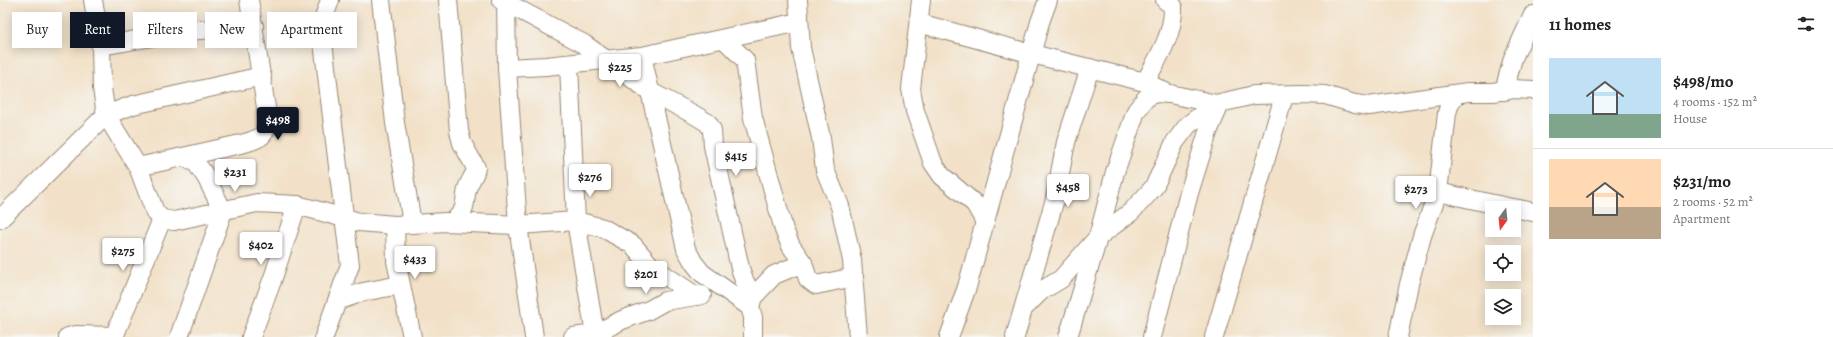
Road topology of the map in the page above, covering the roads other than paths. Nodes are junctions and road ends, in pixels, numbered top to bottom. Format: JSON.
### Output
{"nodes":[{"id":1,"x":93,"y":0,"type":"edge"},
{"id":2,"x":330,"y":0,"type":"edge"},
{"id":3,"x":381,"y":0,"type":"edge"},
{"id":4,"x":448,"y":0,"type":"edge"},
{"id":5,"x":798,"y":0,"type":"edge"},
{"id":6,"x":921,"y":0,"type":"edge"},
{"id":7,"x":1048,"y":0,"type":"edge"},
{"id":8,"x":1165,"y":0,"type":"edge"},
{"id":9,"x":252,"y":1,"type":"edge"},
{"id":10,"x":504,"y":1,"type":"edge"},
{"id":11,"x":530,"y":8,"type":"edge"},
{"id":12,"x":95,"y":12,"type":"edge"},
{"id":13,"x":253,"y":12,"type":"edge"},
{"id":14,"x":1533,"y":15,"type":"edge"},
{"id":15,"x":799,"y":22,"type":"junction"},
{"id":16,"x":919,"y":23,"type":"junction"},
{"id":17,"x":205,"y":30,"type":"edge"},
{"id":18,"x":724,"y":39,"type":"junction"},
{"id":19,"x":125,"y":42,"type":"edge"},
{"id":20,"x":101,"y":48,"type":"edge"},
{"id":21,"x":258,"y":48,"type":"edge"},
{"id":22,"x":1032,"y":54,"type":"junction"},
{"id":23,"x":642,"y":56,"type":"junction"},
{"id":24,"x":607,"y":60,"type":"junction"},
{"id":25,"x":569,"y":64,"type":"junction"},
{"id":26,"x":507,"y":68,"type":"junction"},
{"id":27,"x":1090,"y":68,"type":"junction"},
{"id":28,"x":262,"y":76,"type":"junction"},
{"id":29,"x":1145,"y":82,"type":"junction"},
{"id":30,"x":1533,"y":90,"type":"edge"},
{"id":31,"x":1504,"y":91,"type":"junction"},
{"id":32,"x":651,"y":92,"type":"junction"},
{"id":33,"x":1170,"y":94,"type":"junction"},
{"id":34,"x":1456,"y":94,"type":"junction"},
{"id":35,"x":1284,"y":96,"type":"junction"},
{"id":36,"x":1218,"y":104,"type":"junction"},
{"id":37,"x":106,"y":115,"type":"junction"},
{"id":38,"x":184,"y":157,"type":"junction"},
{"id":39,"x":138,"y":166,"type":"junction"},
{"id":40,"x":1438,"y":192,"type":"junction"},
{"id":41,"x":1485,"y":202,"type":"edge"},
{"id":42,"x":297,"y":205,"type":"junction"},
{"id":43,"x":1521,"y":210,"type":"edge"},
{"id":44,"x":223,"y":211,"type":"junction"},
{"id":45,"x":1533,"y":212,"type":"edge"},
{"id":46,"x":0,"y":218,"type":"edge"},
{"id":47,"x":162,"y":219,"type":"junction"},
{"id":48,"x":345,"y":219,"type":"junction"},
{"id":49,"x":984,"y":220,"type":"junction"},
{"id":50,"x":576,"y":221,"type":"junction"},
{"id":51,"x":452,"y":222,"type":"junction"},
{"id":52,"x":404,"y":224,"type":"junction"},
{"id":53,"x":518,"y":225,"type":"junction"},
{"id":54,"x":1098,"y":237,"type":"junction"},
{"id":55,"x":803,"y":263,"type":"junction"},
{"id":56,"x":854,"y":277,"type":"junction"},
{"id":57,"x":400,"y":285,"type":"junction"},
{"id":58,"x":726,"y":291,"type":"junction"},
{"id":59,"x":696,"y":296,"type":"junction"},
{"id":60,"x":338,"y":301,"type":"junction"},
{"id":61,"x":751,"y":302,"type":"junction"},
{"id":62,"x":1024,"y":308,"type":"junction"},
{"id":63,"x":596,"y":334,"type":"junction"},
{"id":64,"x":114,"y":336,"type":"edge"},
{"id":65,"x":68,"y":337,"type":"edge"},
{"id":66,"x":179,"y":337,"type":"edge"},
{"id":67,"x":252,"y":337,"type":"edge"},
{"id":68,"x":324,"y":337,"type":"edge"},
{"id":69,"x":412,"y":337,"type":"edge"},
{"id":70,"x":534,"y":337,"type":"edge"},
{"id":71,"x":573,"y":337,"type":"edge"},
{"id":72,"x":753,"y":337,"type":"edge"},
{"id":73,"x":858,"y":337,"type":"edge"},
{"id":74,"x":949,"y":337,"type":"edge"},
{"id":75,"x":1015,"y":337,"type":"edge"},
{"id":76,"x":1068,"y":337,"type":"edge"},
{"id":77,"x":1152,"y":337,"type":"edge"},
{"id":78,"x":1214,"y":337,"type":"edge"},
{"id":79,"x":1398,"y":337,"type":"edge"}],
"edges":[{"from":1,"to":12,"type":"street"},
{"from":2,"to":48,"type":"street"},
{"from":3,"to":52,"type":"street"},
{"from":4,"to":51,"type":"street"},
{"from":5,"to":15,"type":"street"},
{"from":6,"to":16,"type":"street"},
{"from":7,"to":22,"type":"street"},
{"from":8,"to":29,"type":"street"},
{"from":9,"to":13,"type":"street"},
{"from":10,"to":11,"type":"street"},
{"from":10,"to":26,"type":"street"},
{"from":11,"to":24,"type":"street"},
{"from":14,"to":31,"type":"street"},
{"from":15,"to":18,"type":"street"},
{"from":15,"to":56,"type":"street"},
{"from":16,"to":22,"type":"street"},
{"from":16,"to":49,"type":"street"},
{"from":17,"to":19,"type":"street"},
{"from":18,"to":23,"type":"street"},
{"from":18,"to":55,"type":"street"},
{"from":20,"to":37,"type":"street"},
{"from":21,"to":28,"type":"street"},
{"from":22,"to":27,"type":"street"},
{"from":22,"to":49,"type":"street"},
{"from":23,"to":24,"type":"street"},
{"from":23,"to":32,"type":"street"},
{"from":24,"to":25,"type":"street"},
{"from":24,"to":32,"type":"street"},
{"from":25,"to":26,"type":"street"},
{"from":25,"to":50,"type":"street"},
{"from":26,"to":53,"type":"street"},
{"from":27,"to":29,"type":"street"},
{"from":27,"to":62,"type":"street"},
{"from":28,"to":37,"type":"street"},
{"from":28,"to":38,"type":"street"},
{"from":29,"to":33,"type":"street"},
{"from":30,"to":31,"type":"street"},
{"from":31,"to":34,"type":"street"},
{"from":32,"to":58,"type":"street"},
{"from":32,"to":61,"type":"street"},
{"from":33,"to":36,"type":"street"},
{"from":33,"to":54,"type":"street"},
{"from":34,"to":35,"type":"street"},
{"from":34,"to":40,"type":"street"},
{"from":35,"to":36,"type":"street"},
{"from":35,"to":78,"type":"street"},
{"from":36,"to":54,"type":"street"},
{"from":36,"to":77,"type":"street"},
{"from":37,"to":39,"type":"street"},
{"from":37,"to":46,"type":"street"},
{"from":38,"to":39,"type":"street"},
{"from":38,"to":44,"type":"street"},
{"from":39,"to":47,"type":"street"},
{"from":40,"to":41,"type":"street"},
{"from":40,"to":79,"type":"street"},
{"from":42,"to":44,"type":"street"},
{"from":42,"to":48,"type":"street"},
{"from":42,"to":67,"type":"street"},
{"from":43,"to":45,"type":"street"},
{"from":44,"to":47,"type":"street"},
{"from":44,"to":66,"type":"street"},
{"from":47,"to":64,"type":"street"},
{"from":48,"to":52,"type":"street"},
{"from":48,"to":60,"type":"street"},
{"from":49,"to":74,"type":"street"},
{"from":50,"to":53,"type":"street"},
{"from":50,"to":59,"type":"street"},
{"from":50,"to":63,"type":"street"},
{"from":51,"to":52,"type":"street"},
{"from":51,"to":53,"type":"street"},
{"from":52,"to":57,"type":"street"},
{"from":53,"to":70,"type":"street"},
{"from":54,"to":62,"type":"street"},
{"from":54,"to":76,"type":"street"},
{"from":55,"to":56,"type":"street"},
{"from":55,"to":61,"type":"street"},
{"from":56,"to":73,"type":"street"},
{"from":57,"to":60,"type":"street"},
{"from":57,"to":69,"type":"street"},
{"from":58,"to":59,"type":"street"},
{"from":58,"to":61,"type":"street"},
{"from":59,"to":63,"type":"street"},
{"from":60,"to":68,"type":"street"},
{"from":61,"to":72,"type":"street"},
{"from":62,"to":75,"type":"street"},
{"from":63,"to":71,"type":"street"},
{"from":64,"to":65,"type":"street"}]}
